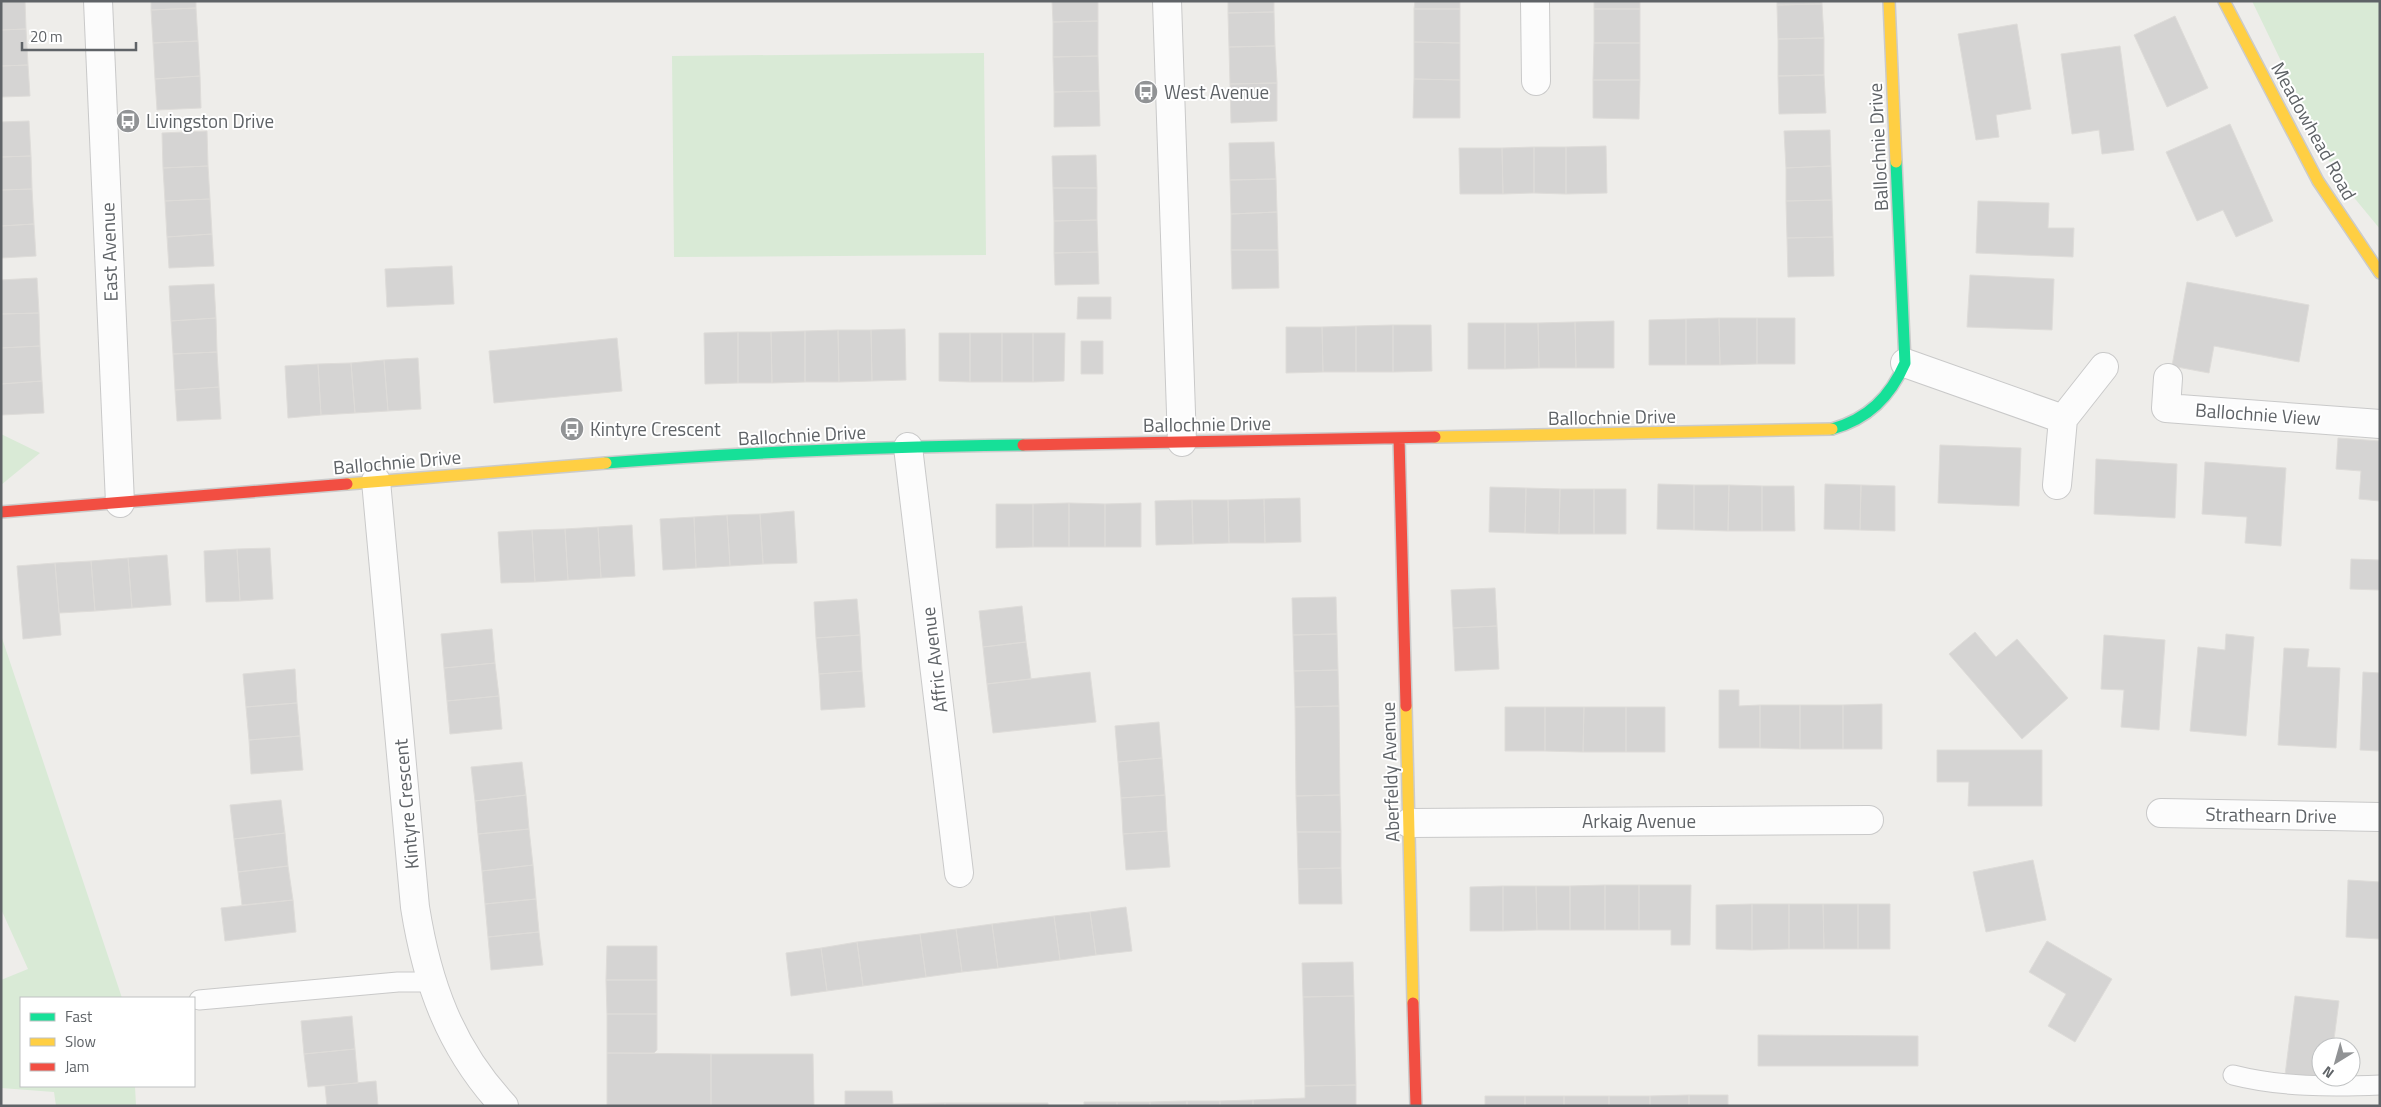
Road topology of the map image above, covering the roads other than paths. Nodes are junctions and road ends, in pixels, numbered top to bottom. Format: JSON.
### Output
{"nodes":[{"id":1,"x":98,"y":1,"type":"edge"},
{"id":2,"x":1167,"y":1,"type":"edge"},
{"id":3,"x":1535,"y":1,"type":"edge"},
{"id":4,"x":1888,"y":1,"type":"edge"},
{"id":5,"x":2224,"y":1,"type":"edge"},
{"id":6,"x":1536,"y":81,"type":"dead end"},
{"id":7,"x":2380,"y":273,"type":"edge"},
{"id":8,"x":1905,"y":362,"type":"junction"},
{"id":9,"x":2104,"y":367,"type":"dead end"},
{"id":10,"x":2168,"y":378,"type":"dead end"},
{"id":11,"x":2063,"y":419,"type":"junction"},
{"id":12,"x":2380,"y":424,"type":"edge"},
{"id":13,"x":1399,"y":438,"type":"junction"},
{"id":14,"x":1182,"y":442,"type":"junction"},
{"id":15,"x":908,"y":447,"type":"junction"},
{"id":16,"x":376,"y":480,"type":"junction"},
{"id":17,"x":2057,"y":486,"type":"dead end"},
{"id":18,"x":120,"y":503,"type":"junction"},
{"id":19,"x":1,"y":512,"type":"edge"},
{"id":20,"x":2161,"y":813,"type":"dead end"},
{"id":21,"x":2380,"y":817,"type":"edge"},
{"id":22,"x":1869,"y":820,"type":"dead end"},
{"id":23,"x":1409,"y":823,"type":"junction"},
{"id":24,"x":959,"y":873,"type":"dead end"},
{"id":25,"x":430,"y":982,"type":"junction"},
{"id":26,"x":200,"y":1000,"type":"dead end"},
{"id":27,"x":2232,"y":1075,"type":"dead end"},
{"id":28,"x":2380,"y":1085,"type":"edge"},
{"id":29,"x":504,"y":1106,"type":"edge"},
{"id":30,"x":1416,"y":1106,"type":"edge"}],
"edges":[{"from":1,"to":18,"type":"street","name":"East Avenue"},
{"from":2,"to":14,"type":"street"},
{"from":3,"to":6,"type":"street"},
{"from":4,"to":8,"type":"street","name":"Ballochnie Drive"},
{"from":5,"to":7,"type":"street","name":"Meadowhead Road"},
{"from":8,"to":11,"type":"street"},
{"from":8,"to":13,"type":"street","name":"Ballochnie Drive"},
{"from":9,"to":11,"type":"street"},
{"from":10,"to":12,"type":"street","name":"Ballochnie View"},
{"from":11,"to":17,"type":"street"},
{"from":13,"to":14,"type":"street","name":"Ballochnie Drive"},
{"from":13,"to":23,"type":"street","name":"Aberfeldy Avenue"},
{"from":14,"to":15,"type":"street","name":"Ballochnie Drive"},
{"from":15,"to":16,"type":"street","name":"Ballochnie Drive"},
{"from":15,"to":24,"type":"street","name":"Affric Avenue"},
{"from":16,"to":18,"type":"street","name":"Ballochnie Drive"},
{"from":16,"to":25,"type":"street","name":"Kintyre Crescent"},
{"from":18,"to":19,"type":"street","name":"Ballochnie Drive"},
{"from":20,"to":21,"type":"street","name":"Strathearn Drive"},
{"from":22,"to":23,"type":"street","name":"Arkaig Avenue"},
{"from":23,"to":30,"type":"street","name":"Aberfeldy Avenue"},
{"from":25,"to":26,"type":"lane"},
{"from":25,"to":29,"type":"street","name":"Kintyre Crescent"},
{"from":27,"to":28,"type":"lane"}]}
